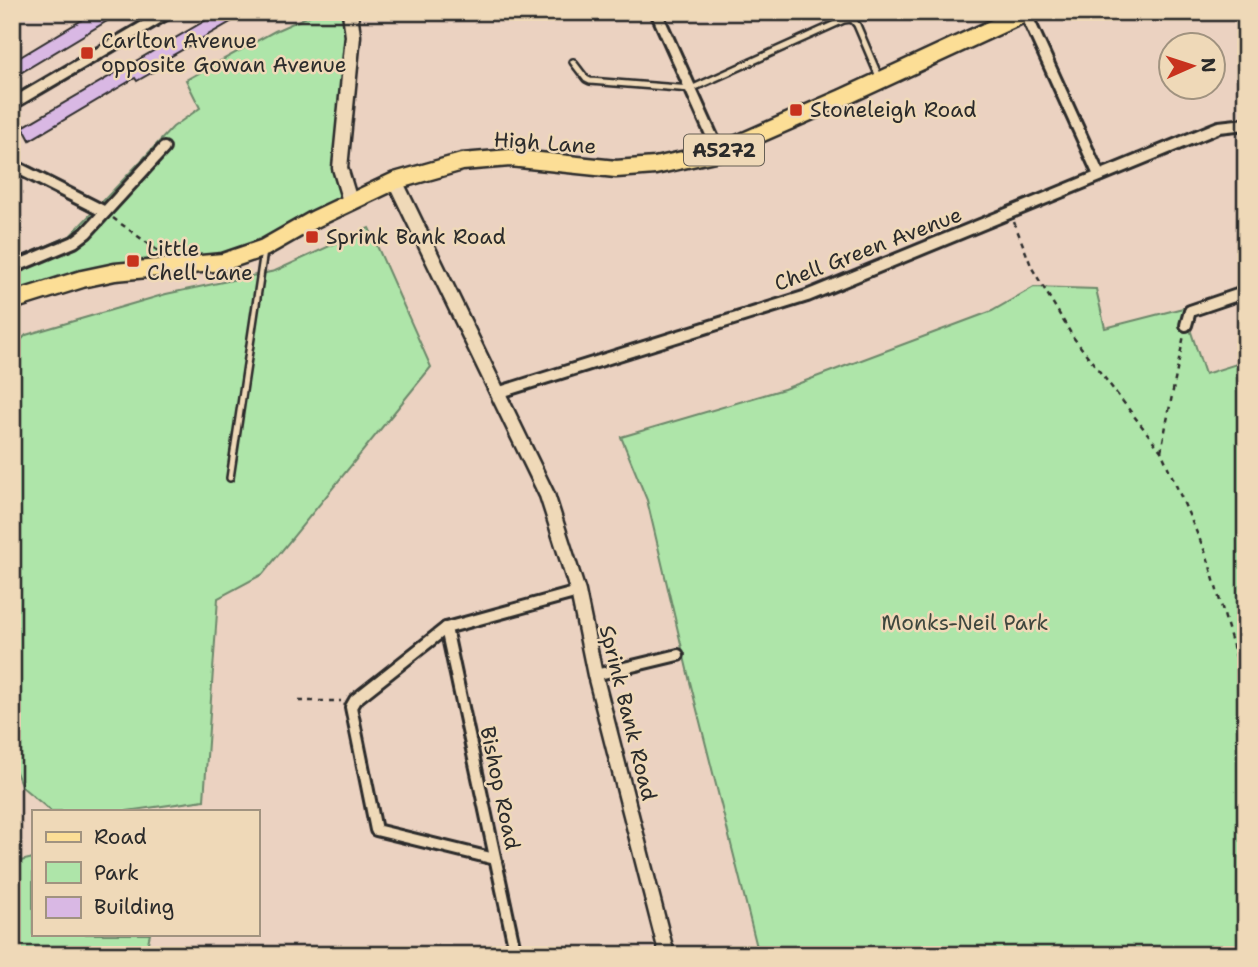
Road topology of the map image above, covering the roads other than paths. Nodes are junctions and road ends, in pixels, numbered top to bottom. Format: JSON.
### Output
{"nodes":[{"id":1,"x":169,"y":12,"type":"edge"},
{"id":2,"x":350,"y":12,"type":"edge"},
{"id":3,"x":660,"y":13,"type":"edge"},
{"id":4,"x":1026,"y":13,"type":"edge"},
{"id":5,"x":573,"y":62,"type":"dead end"},
{"id":6,"x":881,"y":81,"type":"junction"},
{"id":7,"x":691,"y":89,"type":"junction"},
{"id":8,"x":12,"y":104,"type":"edge"},
{"id":9,"x":1246,"y":124,"type":"edge"},
{"id":10,"x":164,"y":148,"type":"dead end"},
{"id":11,"x":719,"y":152,"type":"junction"},
{"id":12,"x":12,"y":165,"type":"edge"},
{"id":13,"x":1099,"y":175,"type":"junction"},
{"id":14,"x":395,"y":181,"type":"junction"},
{"id":15,"x":350,"y":201,"type":"junction"},
{"id":16,"x":105,"y":212,"type":"junction"},
{"id":17,"x":264,"y":248,"type":"junction"},
{"id":18,"x":12,"y":268,"type":"edge"},
{"id":19,"x":1246,"y":292,"type":"edge"},
{"id":20,"x":12,"y":301,"type":"edge"},
{"id":21,"x":1186,"y":325,"type":"road end"},
{"id":22,"x":497,"y":393,"type":"junction"},
{"id":23,"x":230,"y":478,"type":"dead end"},
{"id":24,"x":578,"y":592,"type":"junction"},
{"id":25,"x":446,"y":628,"type":"junction"},
{"id":26,"x":678,"y":655,"type":"dead end"},
{"id":27,"x":595,"y":675,"type":"junction"},
{"id":28,"x":495,"y":859,"type":"junction"},
{"id":29,"x":516,"y":955,"type":"edge"},
{"id":30,"x":667,"y":955,"type":"edge"}],
"edges":[{"from":1,"to":8,"type":"street"},
{"from":2,"to":15,"type":"street"},
{"from":3,"to":7,"type":"street"},
{"from":4,"to":6,"type":"main road","name":"High Lane","number":"A5272"},
{"from":4,"to":13,"type":"street"},
{"from":5,"to":7,"type":"lane"},
{"from":6,"to":7,"type":"lane"},
{"from":6,"to":11,"type":"main road","name":"High Lane","number":"A5272"},
{"from":7,"to":11,"type":"street"},
{"from":9,"to":13,"type":"street","name":"Chell Green Avenue"},
{"from":10,"to":16,"type":"street"},
{"from":11,"to":14,"type":"main road","name":"High Lane","number":"A5272"},
{"from":12,"to":16,"type":"street"},
{"from":13,"to":22,"type":"street","name":"Chell Green Avenue"},
{"from":14,"to":15,"type":"main road","name":"High Lane","number":"A5272"},
{"from":14,"to":22,"type":"street","name":"Sprink Bank Road"},
{"from":15,"to":17,"type":"main road","name":"High Lane","number":"A5272"},
{"from":16,"to":18,"type":"street"},
{"from":17,"to":20,"type":"main road","name":"High Lane","number":"A5272"},
{"from":17,"to":23,"type":"lane"},
{"from":19,"to":21,"type":"street"},
{"from":22,"to":24,"type":"street","name":"Sprink Bank Road"},
{"from":24,"to":25,"type":"street"},
{"from":24,"to":27,"type":"street","name":"Sprink Bank Road"},
{"from":25,"to":28,"type":"street","name":"Bishop Road"},
{"from":25,"to":28,"type":"street"},
{"from":26,"to":27,"type":"street"},
{"from":27,"to":30,"type":"street","name":"Sprink Bank Road"},
{"from":28,"to":29,"type":"street","name":"Bishop Road"}]}
